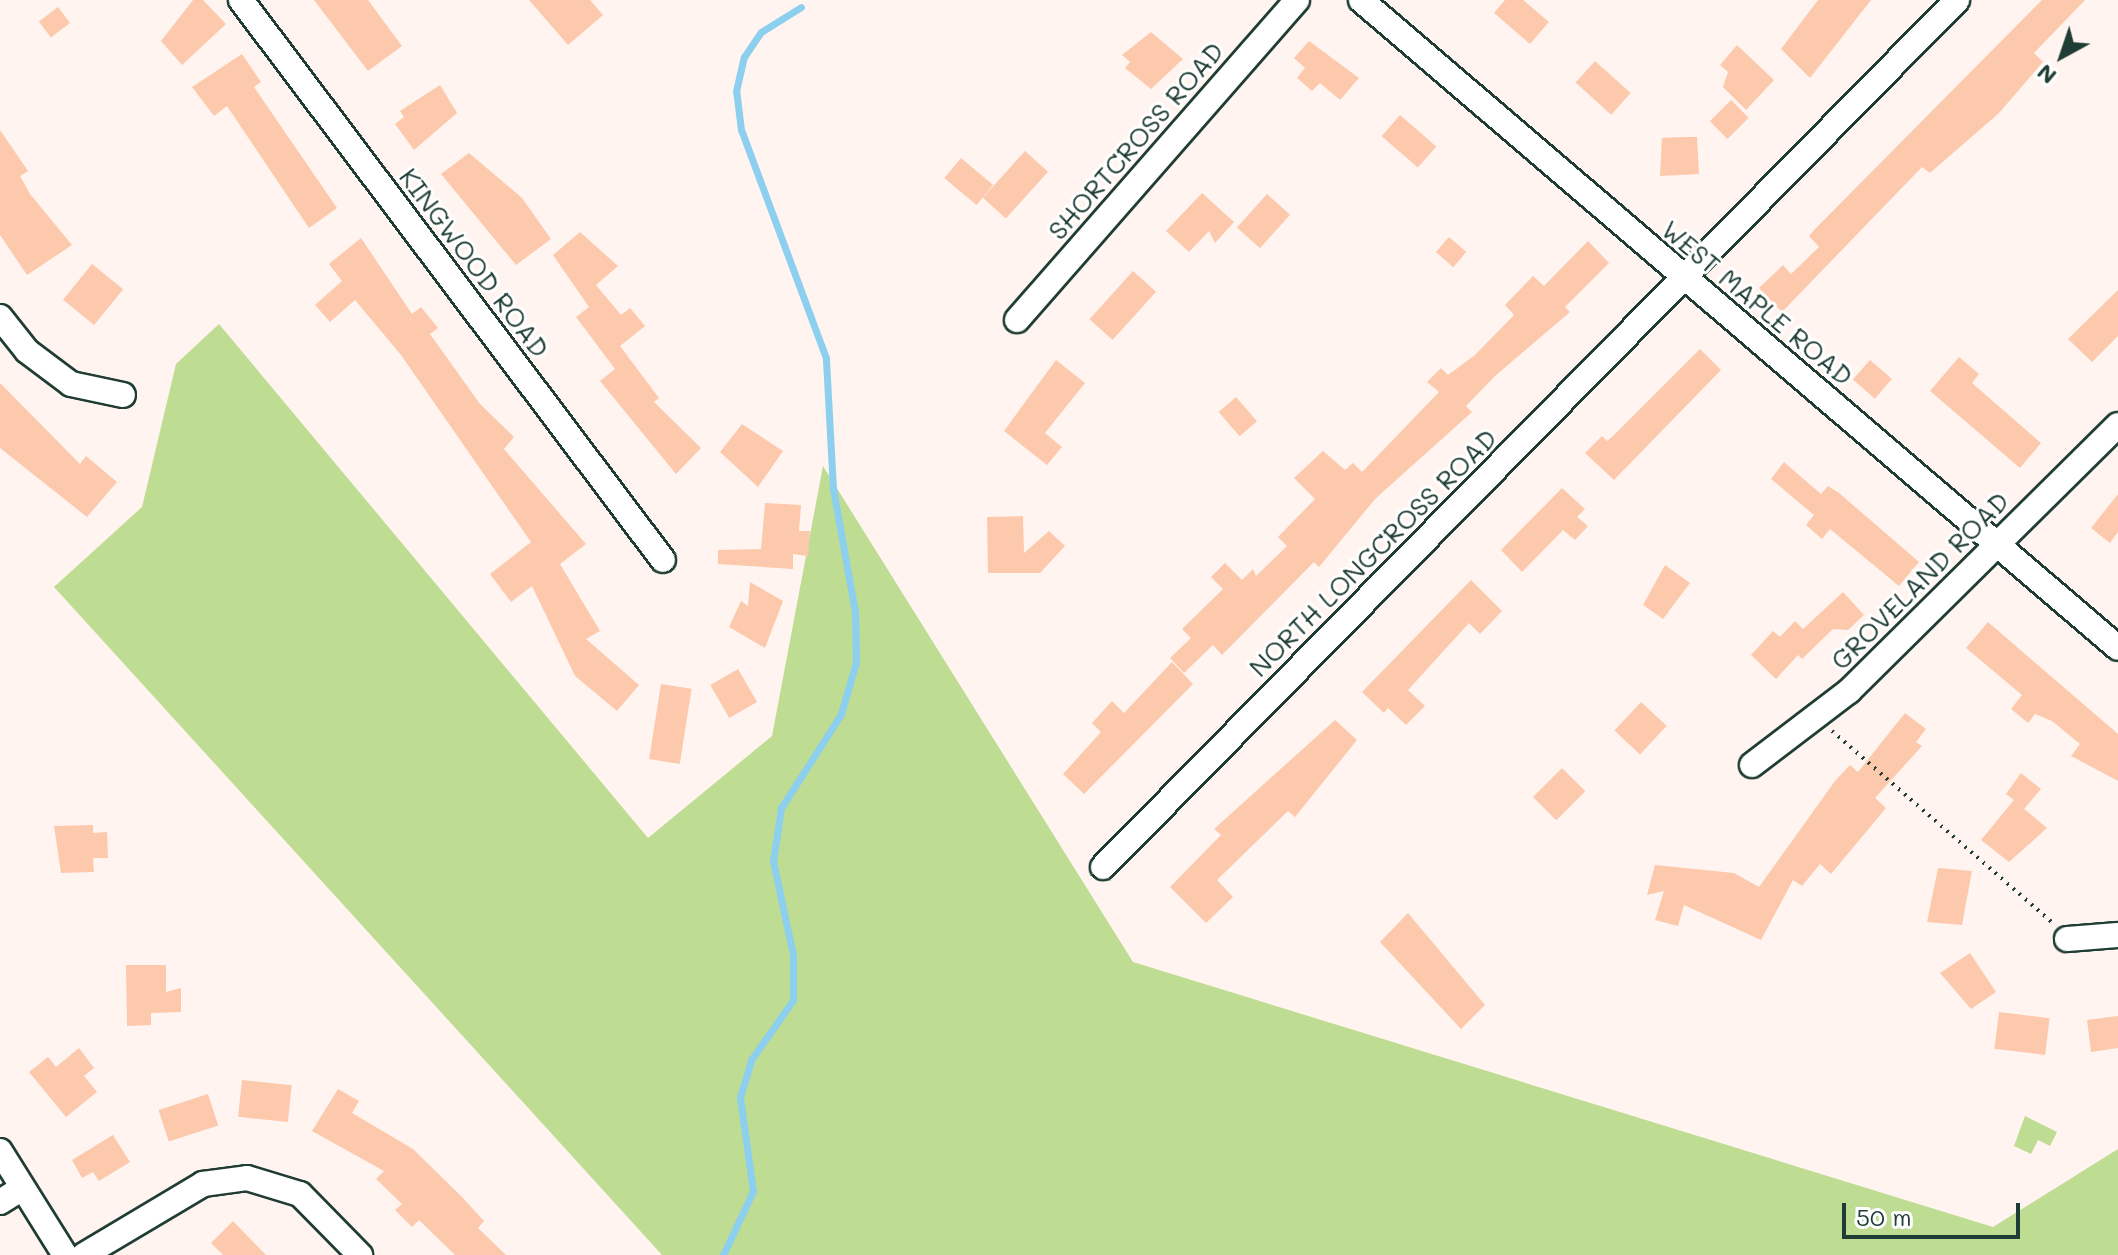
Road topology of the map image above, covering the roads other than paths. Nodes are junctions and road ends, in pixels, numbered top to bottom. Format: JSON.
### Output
{"nodes":[{"id":1,"x":241,"y":0,"type":"edge"},
{"id":2,"x":1297,"y":0,"type":"edge"},
{"id":3,"x":1361,"y":0,"type":"edge"},
{"id":4,"x":1957,"y":0,"type":"edge"},
{"id":5,"x":1682,"y":278,"type":"junction"},
{"id":6,"x":0,"y":317,"type":"edge"},
{"id":7,"x":1017,"y":320,"type":"dead end"},
{"id":8,"x":123,"y":395,"type":"dead end"},
{"id":9,"x":2118,"y":425,"type":"edge"},
{"id":10,"x":1998,"y":543,"type":"junction"},
{"id":11,"x":663,"y":560,"type":"dead end"},
{"id":12,"x":2118,"y":648,"type":"edge"},
{"id":13,"x":1752,"y":765,"type":"dead end"},
{"id":14,"x":1103,"y":867,"type":"dead end"},
{"id":15,"x":2118,"y":935,"type":"edge"},
{"id":16,"x":2067,"y":939,"type":"road end"},
{"id":17,"x":0,"y":1151,"type":"edge"},
{"id":18,"x":10,"y":1196,"type":"edge"},
{"id":19,"x":65,"y":1255,"type":"edge"},
{"id":20,"x":84,"y":1255,"type":"edge"},
{"id":21,"x":360,"y":1255,"type":"edge"}],
"edges":[{"from":1,"to":11,"type":"street","name":"KINGWOOD ROAD"},
{"from":2,"to":7,"type":"street","name":"SHORTCROSS ROAD"},
{"from":3,"to":5,"type":"street","name":"WEST MAPLE ROAD"},
{"from":4,"to":5,"type":"street","name":"NORTH LONGCROSS ROAD"},
{"from":5,"to":10,"type":"street","name":"WEST MAPLE ROAD"},
{"from":5,"to":14,"type":"street","name":"NORTH LONGCROSS ROAD"},
{"from":6,"to":8,"type":"street"},
{"from":9,"to":10,"type":"street","name":"GROVELAND ROAD"},
{"from":10,"to":12,"type":"street","name":"WEST MAPLE ROAD"},
{"from":10,"to":13,"type":"street","name":"GROVELAND ROAD"},
{"from":15,"to":16,"type":"street"},
{"from":17,"to":18,"type":"street"},
{"from":18,"to":19,"type":"street"},
{"from":20,"to":21,"type":"street"}]}
